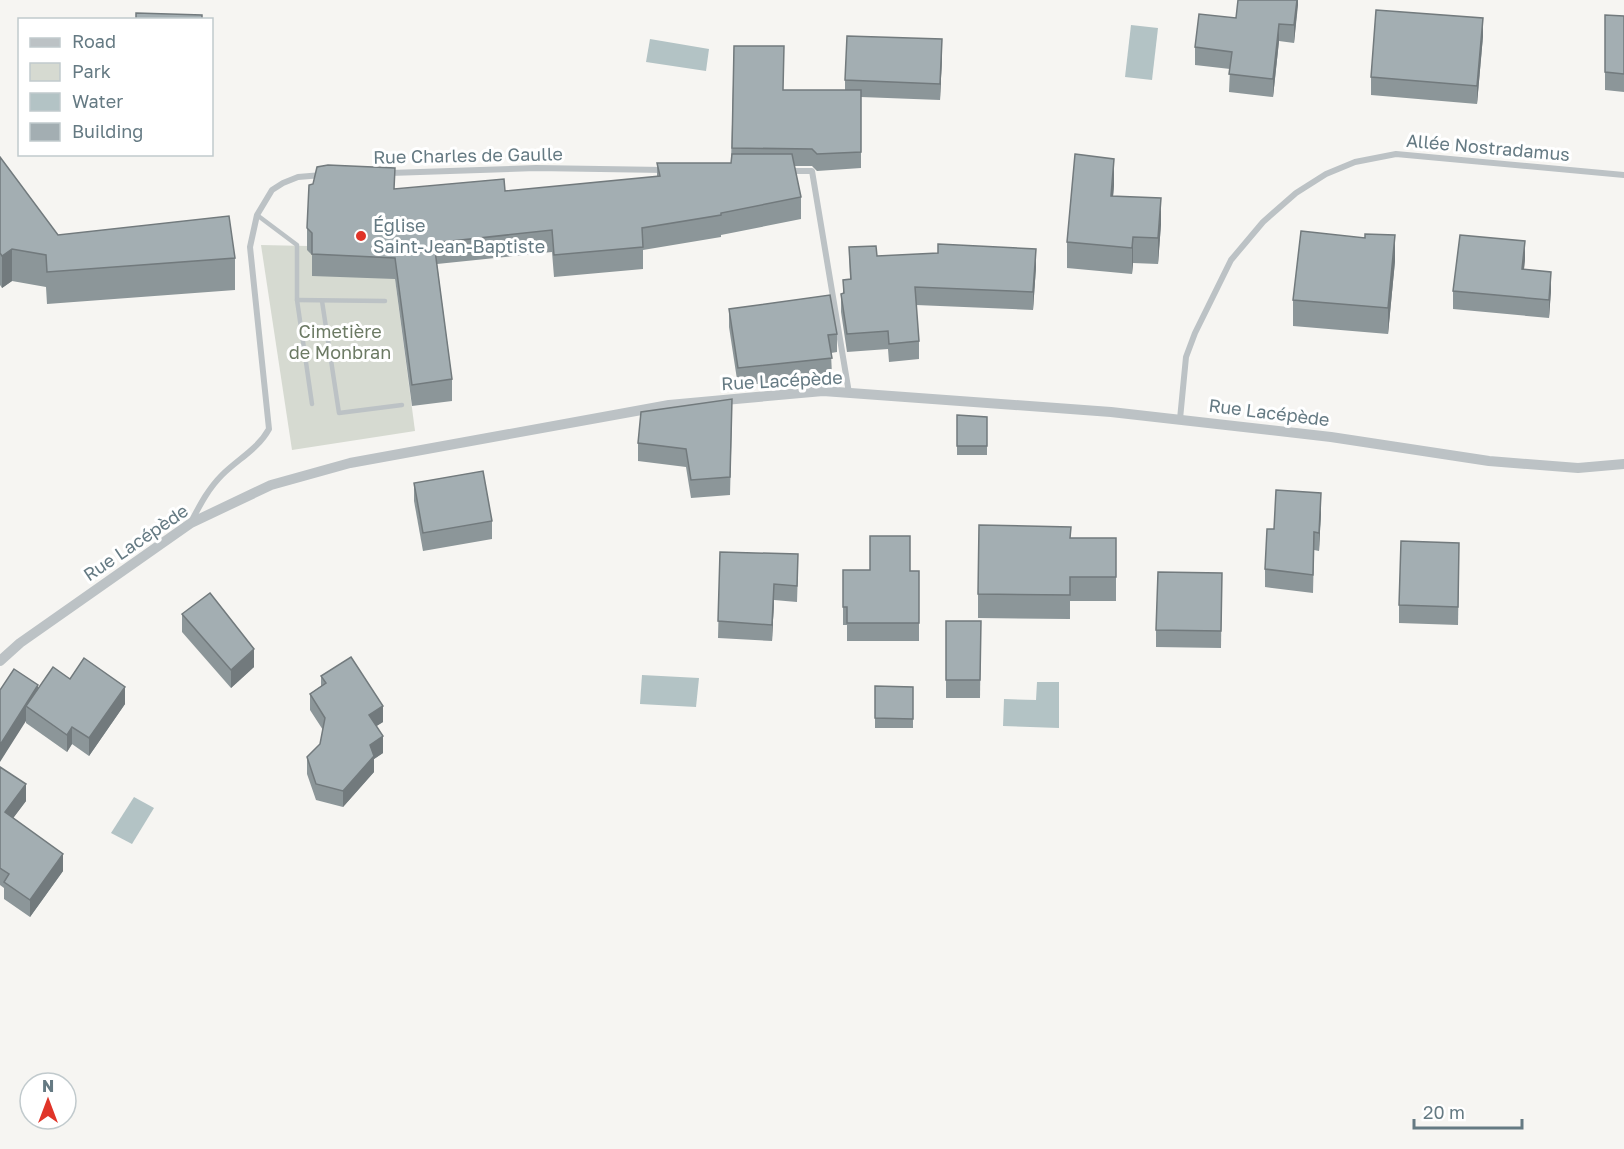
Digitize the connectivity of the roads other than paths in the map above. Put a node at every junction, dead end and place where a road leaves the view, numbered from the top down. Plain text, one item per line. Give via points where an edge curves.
1 (674, 170) edge
2 (778, 171) edge
3 (384, 173) edge
4 (326, 175) edge
5 (1624, 175) edge
6 (257, 215) junction
7 (297, 300) junction
8 (322, 301) junction
9 (385, 301) dead end
10 (849, 393) junction
11 (312, 404) dead end
12 (402, 405) dead end
13 (1180, 419) junction
14 (1624, 464) edge
15 (191, 523) junction
16 (0, 661) edge

1 - 3 street, Rue Charles de Gaulle via 536,168
2 - 10 street via 812,171
4 - 6 street via 298,177 283,183 272,190
5 - 13 street, Allée Nostradamus via 1396,154 1355,162 1326,174 1296,193 1263,222 1231,260 1186,357
6 - 7 lane via 297,245
6 - 15 street via 250,247 269,429 263,440 204,497
7 - 8 lane
7 - 11 lane
8 - 9 lane
8 - 12 lane via 339,413
10 - 13 street, Rue Lacépède
10 - 15 street, Rue Lacépède via 823,391 669,405 350,463 271,485
13 - 14 street, Rue Lacépède via 1489,460 1578,468
15 - 16 street, Rue Lacépède

